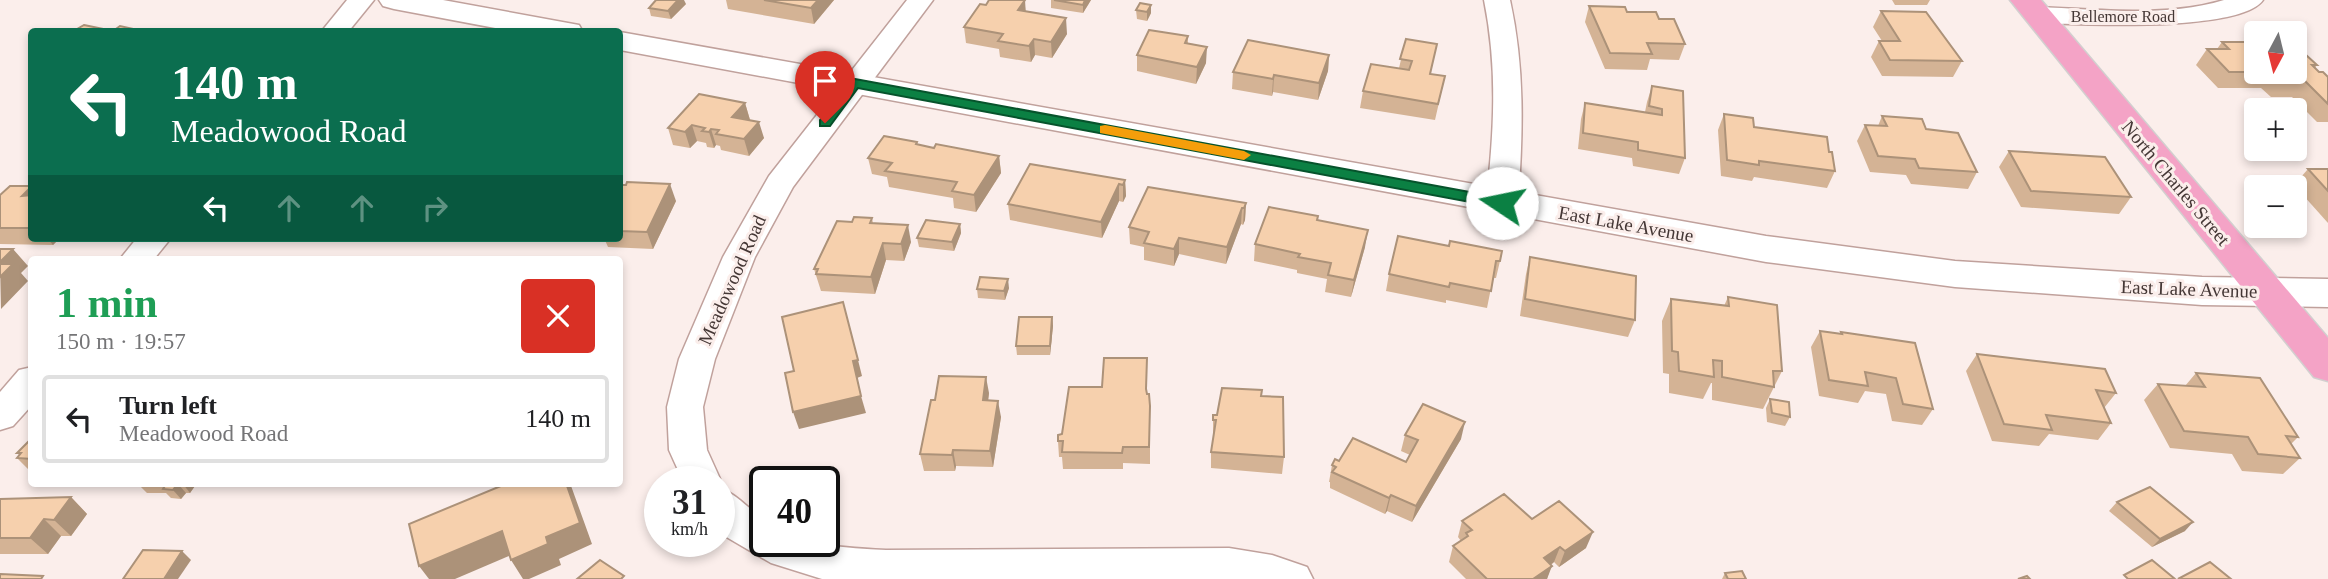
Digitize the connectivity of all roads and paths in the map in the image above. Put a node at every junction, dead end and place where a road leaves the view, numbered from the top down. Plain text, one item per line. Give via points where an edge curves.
1 (361, 0) edge
2 (394, 0) edge
3 (920, 0) edge
4 (1497, 0) edge
5 (2250, 0) edge
6 (2031, 7) edge
7 (337, 28) edge
8 (546, 28) edge
9 (623, 42) edge
10 (855, 83) junction
11 (1502, 203) junction
12 (151, 242) edge
13 (139, 256) edge
14 (2268, 292) junction
15 (2328, 293) edge
16 (2328, 366) edge
17 (28, 384) edge
18 (0, 416) edge
19 (695, 466) edge
20 (806, 557) edge
21 (1293, 579) edge

1 - 7 street
2 - 8 street
3 - 10 street, Meadowood Road
4 - 11 street via 1511,90
5 - 6 street, Bellemore Road via 2183,16
6 - 14 main road, North Charles Street
9 - 10 street, East Lake Avenue
10 - 11 street, East Lake Avenue
10 - 19 street, Meadowood Road via 780,183 738,257 697,359 685,407 688,450
11 - 14 street, East Lake Avenue via 1766,249 1955,274
12 - 13 street
14 - 15 street, East Lake Avenue
14 - 16 main road, North Charles Street
17 - 18 street
20 - 21 street via 881,568 1202,564 1274,572

